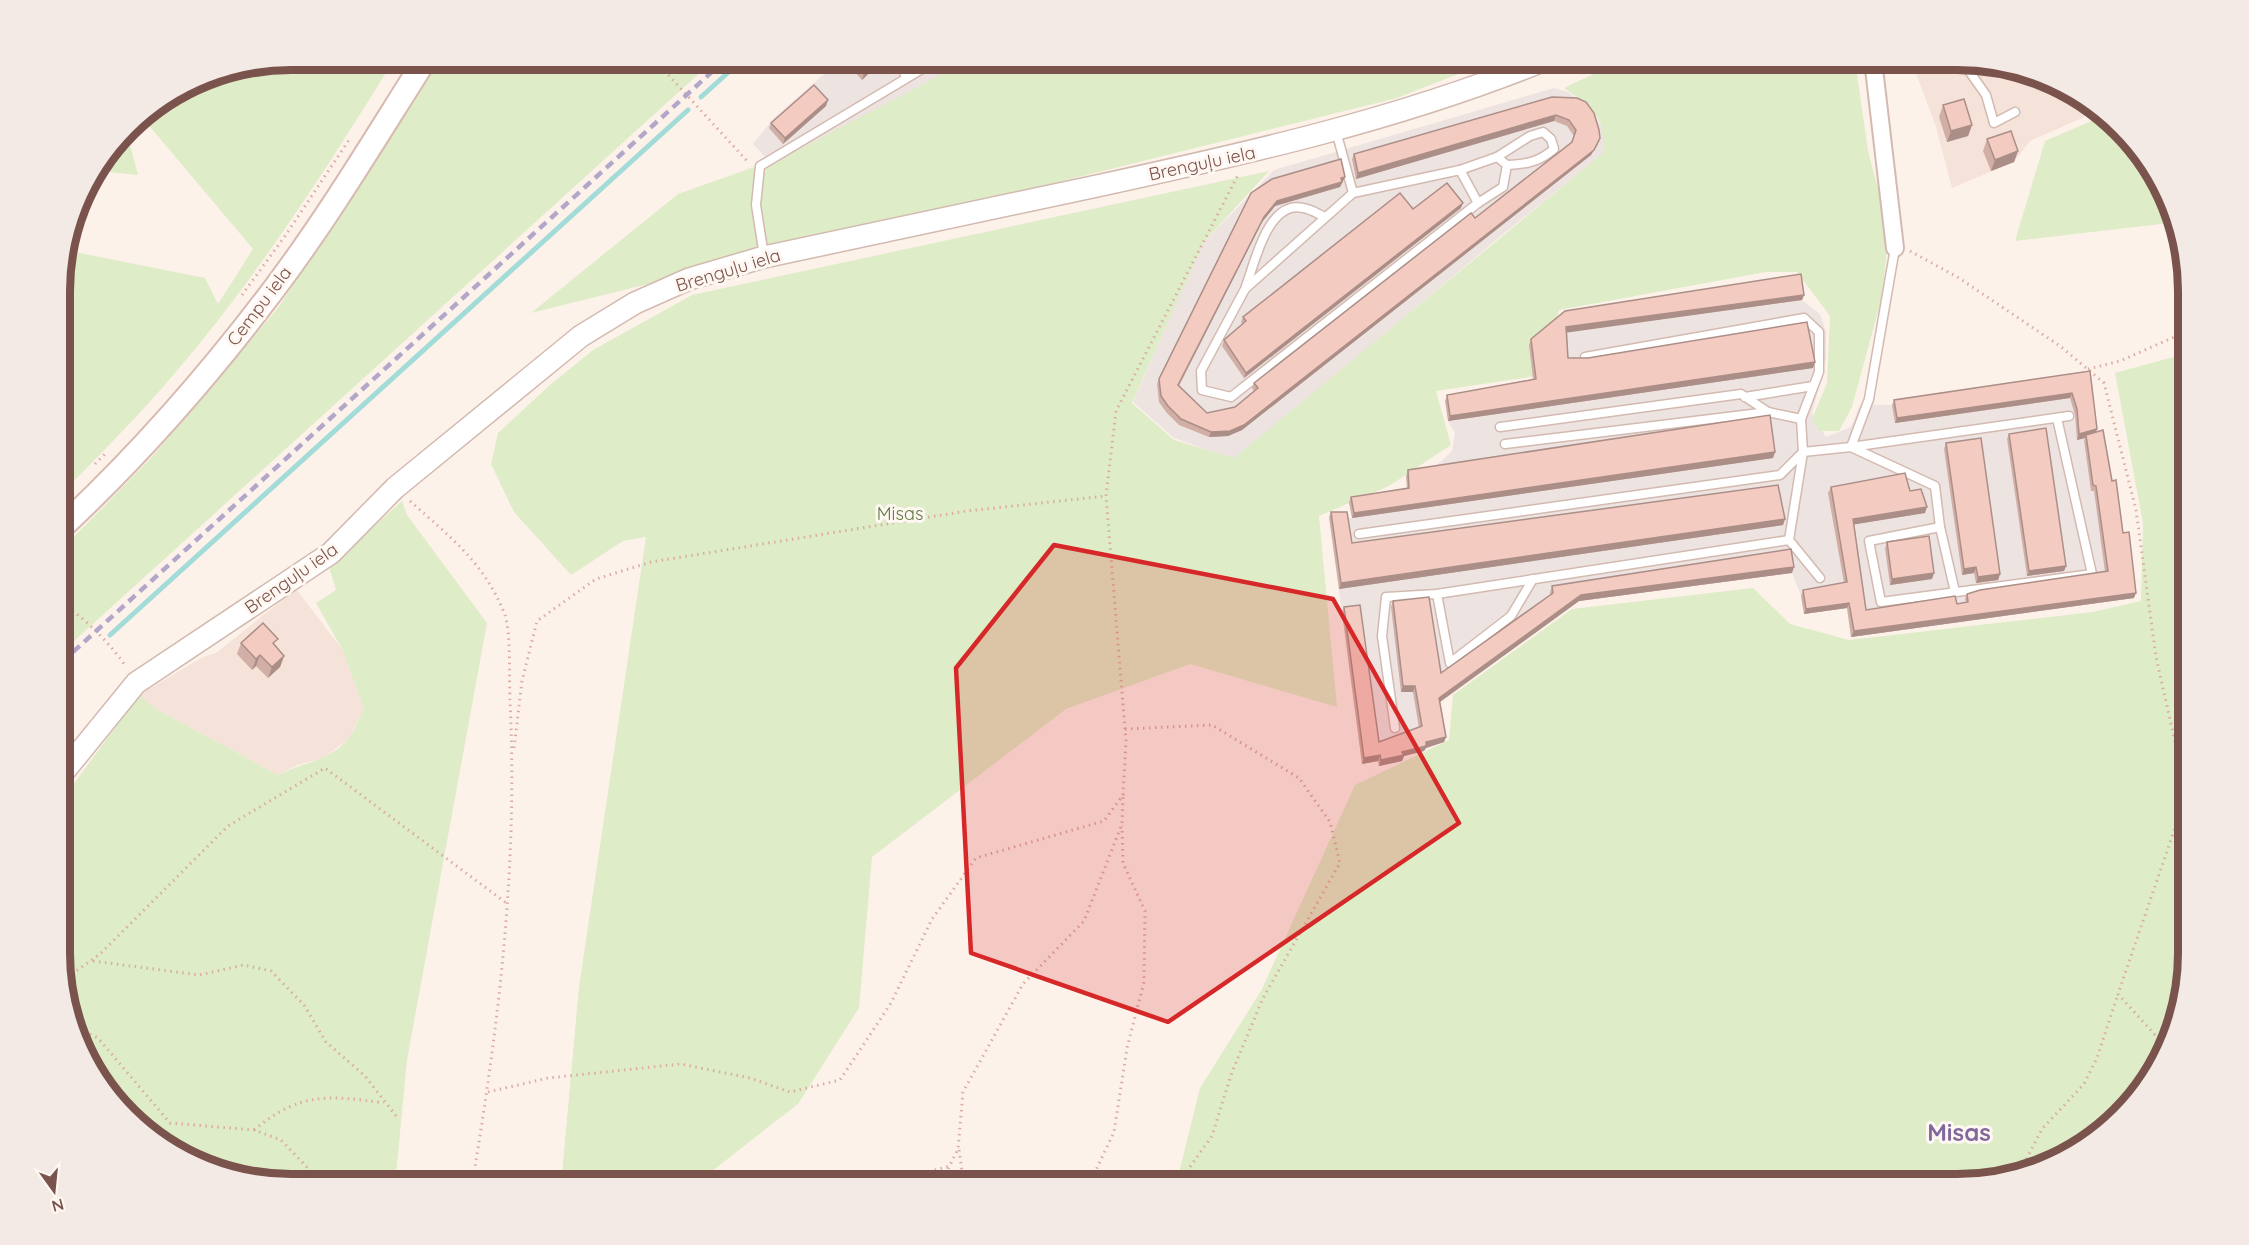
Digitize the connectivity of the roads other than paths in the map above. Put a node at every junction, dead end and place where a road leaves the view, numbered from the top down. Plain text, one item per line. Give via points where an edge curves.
1 (419, 70) edge
2 (909, 70) edge
3 (920, 70) edge
4 (1521, 70) edge
5 (1874, 70) edge
6 (1967, 71) edge
7 (899, 82) junction
8 (2015, 112) dead end
9 (1336, 131) junction
10 (1497, 157) junction
11 (1507, 165) junction
12 (1460, 170) junction
13 (1353, 193) junction
14 (1478, 203) junction
15 (1325, 217) junction
16 (1895, 248) joint
17 (765, 257) junction
18 (1245, 289) junction
19 (1585, 357) edge
20 (1813, 386) junction
21 (1745, 397) junction
22 (1768, 412) junction
23 (2069, 416) dead end
24 (2057, 418) junction
25 (1801, 419) junction
26 (1500, 427) dead end
27 (1505, 444) dead end
28 (1851, 447) junction
29 (1803, 452) junction
30 (70, 515) edge
31 (1940, 527) junction
32 (1359, 534) dead end
33 (1789, 540) junction
34 (1820, 578) dead end
35 (1533, 579) junction
36 (1955, 592) junction
37 (1437, 594) junction
38 (1395, 728) dead end
39 (70, 764) edge

1 - 30 main road, Cempu iela via 328,212 229,347 120,472
2 - 7 lane
3 - 7 lane
4 - 9 street, Brenguļu iela
5 - 16 street
6 - 8 lane via 1986,95 1994,123
7 - 17 lane via 760,166 756,205
9 - 13 lane
9 - 17 street, Brenguļu iela
10 - 11 lane
10 - 11 lane via 1530,136 1543,132 1551,139 1554,148 1542,159
10 - 12 lane
11 - 14 lane via 1503,187
12 - 13 lane
12 - 14 lane
13 - 15 lane
14 - 18 lane via 1231,397 1202,390 1201,371
15 - 18 lane
15 - 18 lane via 1302,207 1286,208 1269,224
16 - 28 lane via 1869,399
17 - 39 street, Brenguļu iela via 689,279 635,303 581,336 395,488 331,553 136,683
19 - 20 lane via 1804,318 1820,332 1819,372
20 - 21 lane
20 - 25 lane
21 - 22 lane
21 - 26 lane via 1741,394
22 - 25 lane
22 - 27 lane
23 - 24 lane
24 - 28 lane
24 - 36 lane via 2092,574
25 - 29 lane
28 - 29 lane
28 - 31 lane via 1935,486
29 - 32 lane via 1780,475
29 - 33 lane
31 - 36 lane
31 - 36 lane via 1869,541 1881,602
33 - 34 lane
33 - 35 lane
35 - 37 lane
35 - 37 lane via 1511,616 1450,663
37 - 38 lane via 1386,597 1382,636

